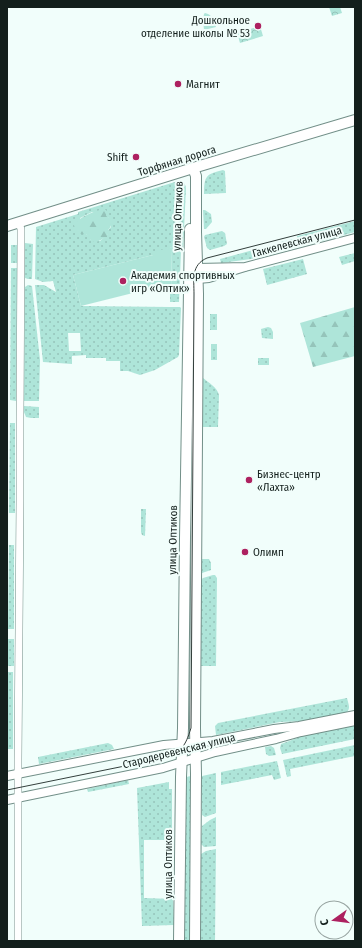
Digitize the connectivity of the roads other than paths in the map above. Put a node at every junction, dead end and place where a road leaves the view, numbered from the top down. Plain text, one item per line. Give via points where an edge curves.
1 (355, 120) edge
2 (193, 168) junction
3 (19, 223) junction
4 (7, 226) edge
5 (355, 238) edge
6 (246, 267) junction
7 (197, 268) junction
8 (193, 276) junction
9 (355, 715) edge
10 (355, 721) edge
11 (195, 742) junction
12 (182, 743) junction
13 (196, 758) junction
14 (181, 762) junction
15 (18, 774) junction
16 (7, 776) edge
17 (18, 797) junction
18 (7, 800) edge
19 (18, 941) edge
20 (179, 941) edge
21 (195, 941) edge

1 - 2 main road, Торфяная дорога
2 - 3 main road, Торфяная дорога
2 - 7 main road, улица Оптиков via 196,176
2 - 8 main road, улица Оптиков
3 - 4 main road, Торфяная дорога
3 - 15 street via 21,241
5 - 6 street, Гаккелевская улица
6 - 7 street, Гаккелевская улица
6 - 8 street, Гаккелевская улица via 209,278
7 - 8 main road, улица Оптиков
8 - 11 main road, улица Оптиков via 198,294
8 - 12 main road, улица Оптиков
9 - 11 street, Стародеревенская улица via 213,741
10 - 13 street, Стародеревенская улица
11 - 12 street, Стародеревенская улица
11 - 13 main road, улица Оптиков
12 - 14 main road, улица Оптиков
12 - 15 street, Стародеревенская улица
13 - 14 street, Стародеревенская улица
13 - 21 main road, улица Оптиков
14 - 17 street, Стародеревенская улица via 164,768
14 - 20 main road, улица Оптиков
15 - 16 street, Стародеревенская улица
15 - 17 street
17 - 18 street, Стародеревенская улица
17 - 19 street

